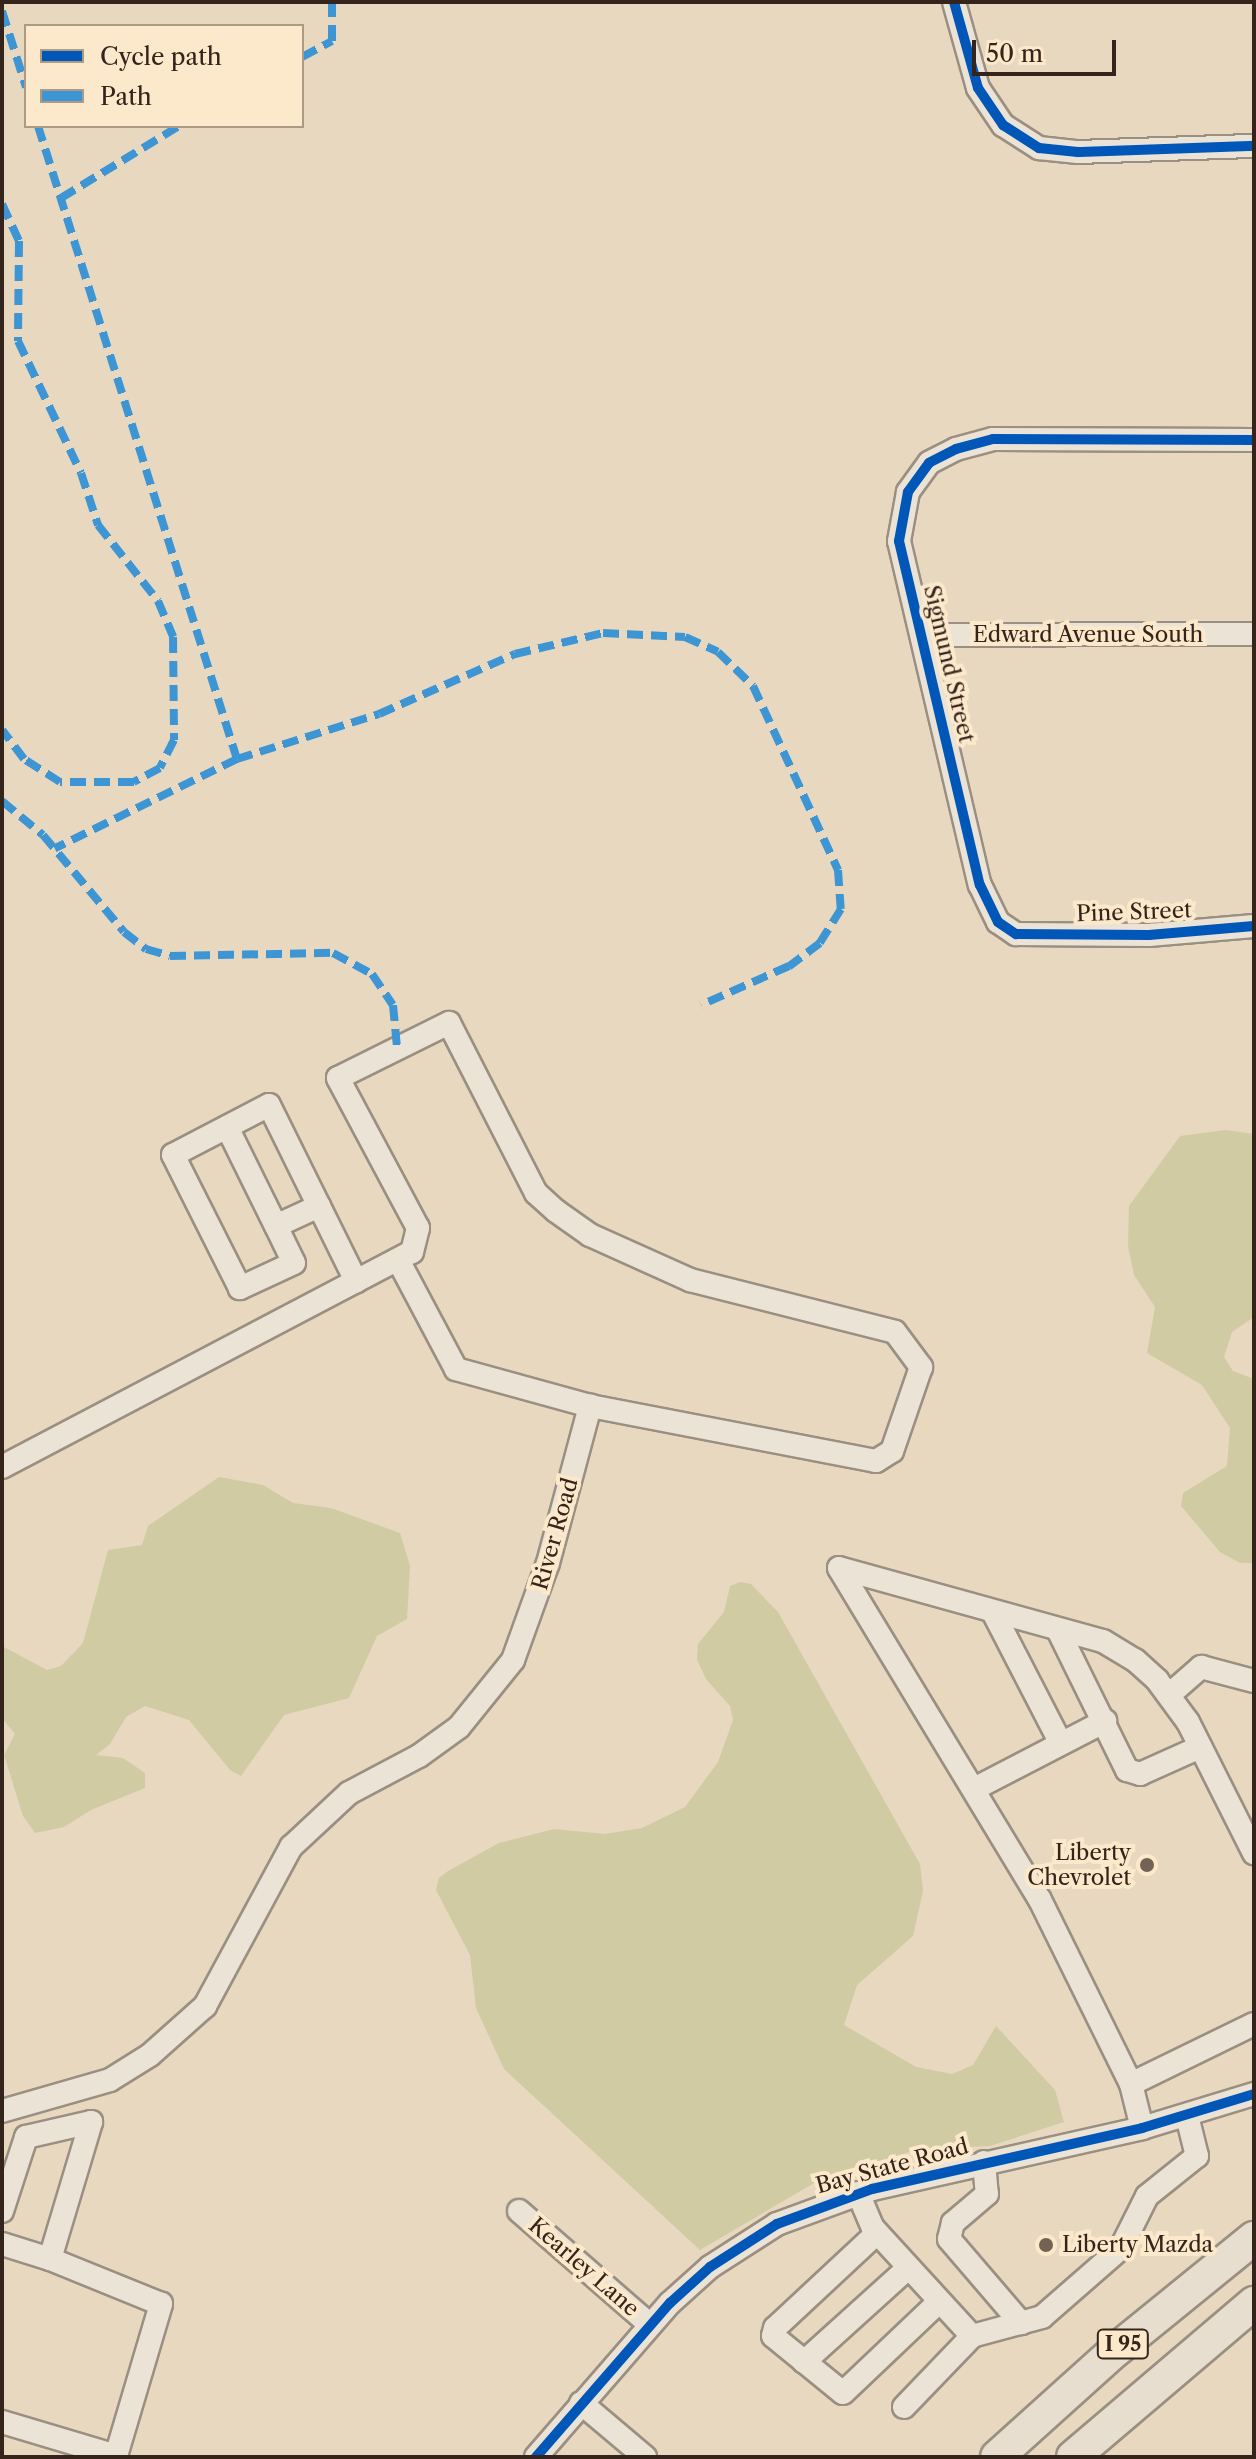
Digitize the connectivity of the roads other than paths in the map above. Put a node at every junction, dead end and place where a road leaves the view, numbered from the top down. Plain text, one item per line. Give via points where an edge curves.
1 (954, 2) edge
2 (1254, 146) edge
3 (1254, 440) edge
4 (1254, 634) edge
5 (923, 635) junction
6 (1254, 926) edge
7 (1016, 934) joint
8 (227, 1127) junction
9 (319, 1206) junction
10 (276, 1226) junction
11 (398, 1260) junction
12 (356, 1281) junction
13 (590, 1406) junction
14 (2, 1467) edge
15 (993, 1612) junction
16 (1058, 1630) junction
17 (1254, 1681) edge
18 (1169, 1695) junction
19 (1105, 1721) junction
20 (1061, 1744) junction
21 (1200, 1747) junction
22 (974, 1789) junction
23 (1254, 1853) edge
24 (1254, 2024) edge
25 (1131, 2084) junction
26 (1254, 2094) edge
27 (2, 2111) edge
28 (1187, 2116) junction
29 (1142, 2128) junction
30 (984, 2162) junction
31 (858, 2193) junction
32 (2, 2211) edge
33 (519, 2211) dead end
34 (877, 2233) junction
35 (1254, 2238) edge
36 (2, 2244) edge
37 (50, 2259) junction
38 (908, 2268) junction
39 (938, 2303) junction
40 (1254, 2303) edge
41 (1021, 2323) junction
42 (649, 2324) junction
43 (972, 2336) junction
44 (804, 2362) junction
45 (581, 2403) junction
46 (904, 2407) dead end
47 (2, 2422) edge
48 (116, 2456) edge
49 (536, 2457) edge
50 (645, 2457) edge
51 (997, 2457) edge
52 (1073, 2457) edge

1 - 2 street via 978,88 1003,125 1039,148 1078,152
3 - 5 street, Sigmund Street via 993,439 929,463 908,492 899,541
4 - 5 street, Edward Avenue South
5 - 7 street, Sigmund Street via 980,885 998,922
6 - 7 street, Pine Street via 1149,935
8 - 9 street via 269,1105
8 - 10 street
8 - 10 street via 173,1155 240,1288 294,1263
9 - 10 street
9 - 12 street
11 - 12 street
11 - 13 street via 456,1369
11 - 13 street via 412,1252 418,1228 338,1078 449,1023 536,1193 556,1211 590,1235 690,1280 895,1332 921,1367 892,1451 876,1461
12 - 14 street
13 - 27 street, River Road via 531,1618 513,1660 489,1694 459,1727 419,1756 349,1793 291,1847 205,2006 150,2055 110,2080
15 - 16 street
15 - 20 street
15 - 22 street via 839,1568
16 - 18 street via 1116,1648
16 - 19 street
17 - 18 street via 1197,1667
18 - 21 street
19 - 20 street
19 - 21 street via 1125,1768 1134,1774
20 - 22 street
21 - 23 street
22 - 25 street via 1040,1900
24 - 25 street
25 - 29 street
26 - 28 street, Bay State Road
28 - 29 street, Bay State Road
28 - 41 street via 1197,2156 1147,2196 1121,2248 1045,2316
29 - 30 street, Bay State Road
30 - 31 street, Bay State Road
30 - 41 street via 987,2194 953,2223 948,2236
31 - 34 street
31 - 42 street, Bay State Road via 748,2240
32 - 37 street via 26,2137 91,2122
33 - 42 street, Kearley Lane
34 - 38 street
34 - 44 street via 772,2332
35 - 51 highway, I 95 via 1116,2350
36 - 37 street
37 - 48 street via 161,2304
38 - 39 street
38 - 44 street
39 - 43 street
39 - 44 street via 848,2391 840,2391
40 - 52 highway, I 95
41 - 43 street
42 - 45 street, Bay State Road
43 - 46 street
45 - 49 street, Bay State Road
45 - 50 street
47 - 48 street

